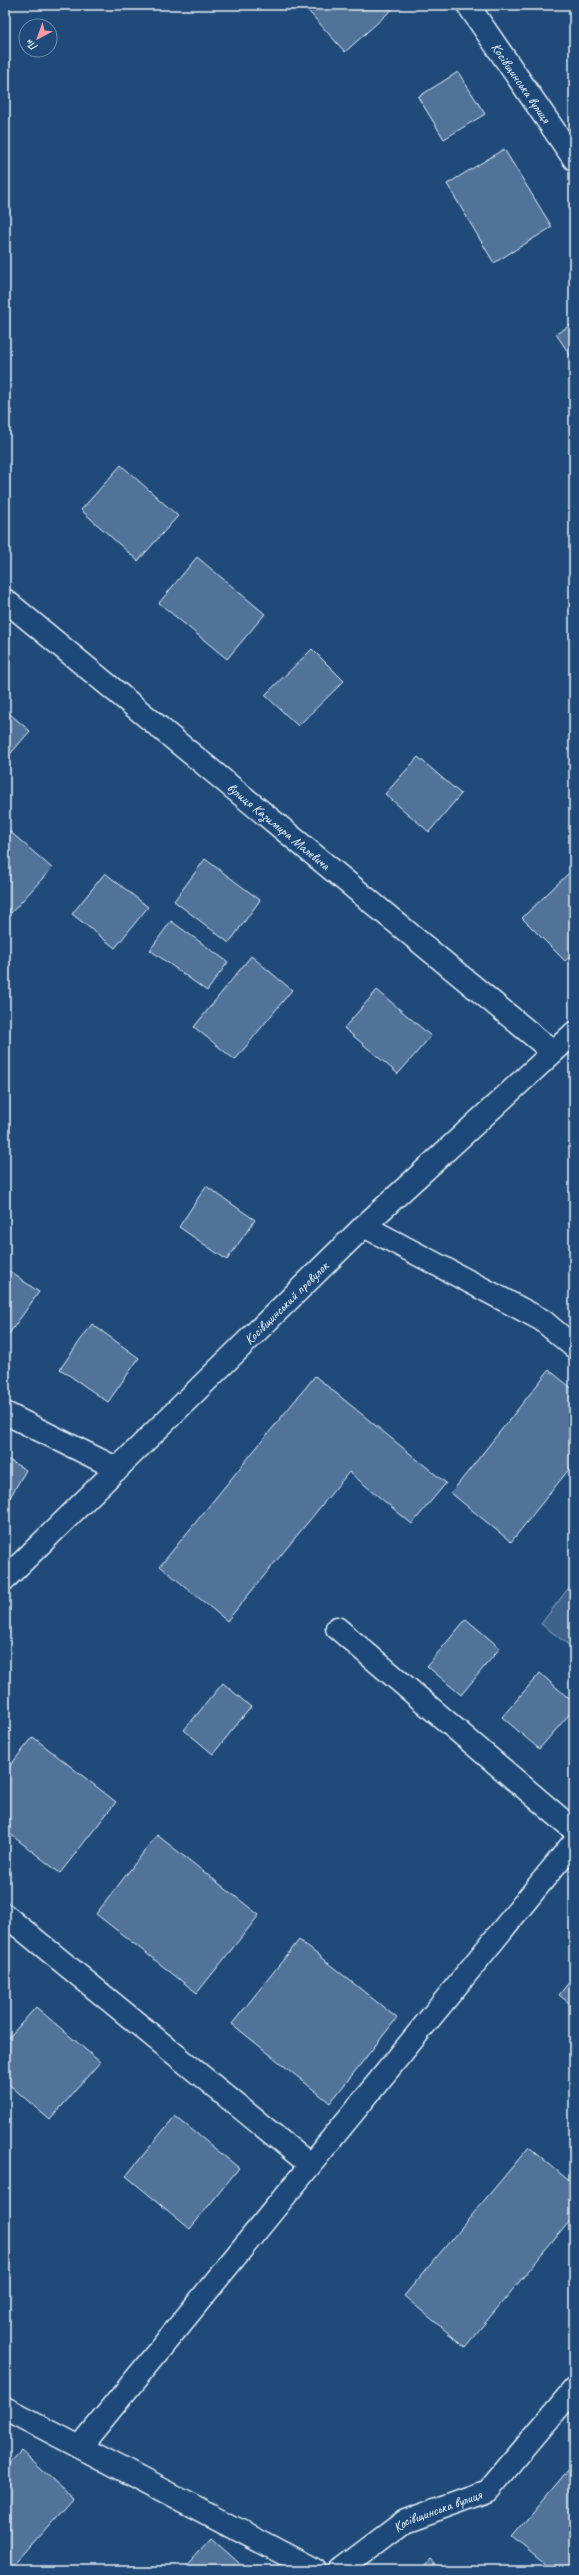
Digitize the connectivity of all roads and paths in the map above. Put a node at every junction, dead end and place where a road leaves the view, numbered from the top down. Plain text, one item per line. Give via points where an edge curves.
1 (468, 5) edge
2 (574, 159) edge
3 (5, 600) edge
4 (574, 1033) edge
5 (553, 1052) junction
6 (364, 1226) junction
7 (574, 1347) edge
8 (5, 1413) edge
9 (118, 1469) junction
10 (5, 1579) edge
11 (337, 1628) dead end
12 (574, 1830) edge
13 (574, 1842) edge
14 (5, 1915) edge
15 (309, 2164) junction
16 (574, 2389) edge
17 (5, 2408) edge
18 (80, 2447) junction
19 (315, 2570) edge
20 (340, 2570) edge

1 - 2 street, Косівщинська вулиця
3 - 5 street, вулиця Казимира Малевича
4 - 5 street, Косівщинський провулок
5 - 6 street, Косівщинський провулок
6 - 7 street via 542,1320
6 - 9 street, Косівщинський провулок
8 - 9 street
9 - 10 street, Косівщинський провулок
11 - 12 street
13 - 15 street
14 - 15 street
15 - 18 street
16 - 20 street, Косівщинська вулиця via 488,2491 405,2521
17 - 18 street
18 - 19 street

